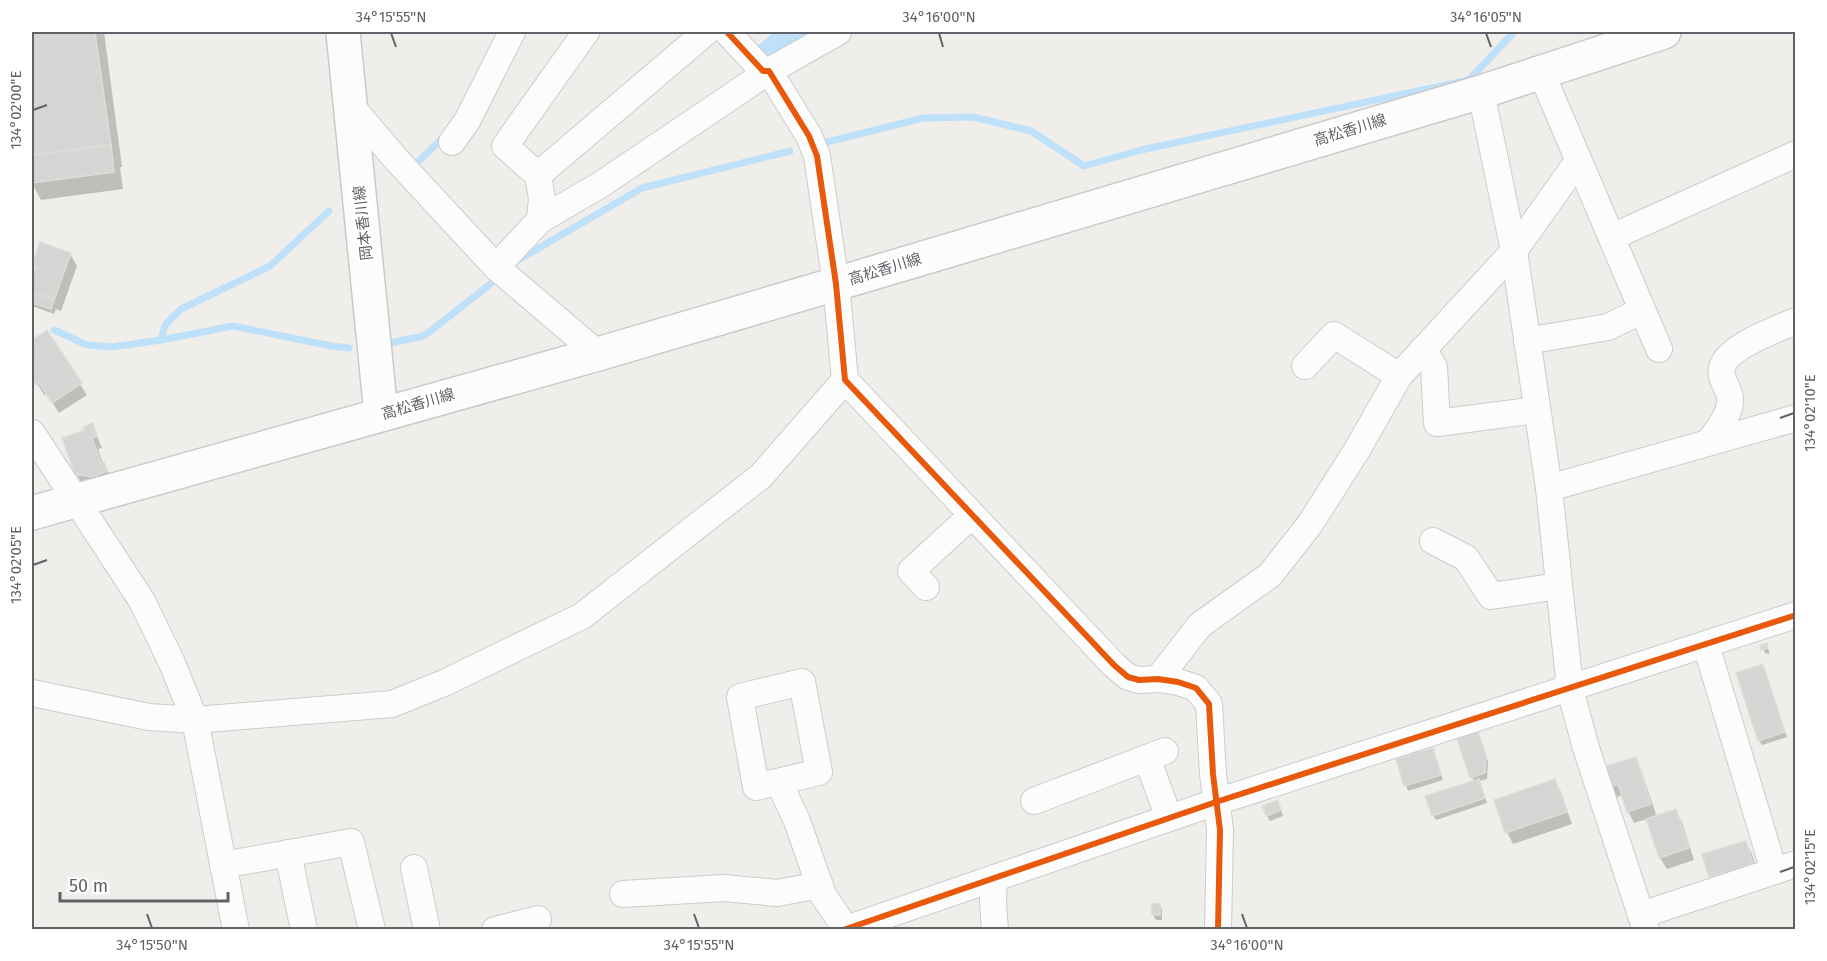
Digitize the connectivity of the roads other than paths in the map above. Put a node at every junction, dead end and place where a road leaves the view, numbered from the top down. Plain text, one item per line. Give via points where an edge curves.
1 (343, 32) edge
2 (512, 32) edge
3 (586, 32) edge
4 (706, 32) edge
5 (727, 32) edge
6 (838, 32) edge
7 (1664, 32) edge
8 (769, 70) junction
9 (1540, 72) junction
10 (1481, 92) junction
11 (351, 106) junction
12 (452, 142) dead end
13 (1796, 154) edge
14 (1578, 161) junction
15 (538, 176) junction
16 (540, 220) junction
17 (1612, 237) junction
18 (1514, 252) junction
19 (496, 267) junction
20 (836, 284) junction
21 (1641, 311) junction
22 (1796, 321) edge
23 (1527, 341) junction
24 (1423, 349) junction
25 (1659, 349) dead end
26 (598, 354) junction
27 (1305, 366) dead end
28 (1399, 376) junction
29 (845, 380) junction
30 (1537, 410) junction
31 (381, 414) junction
32 (1796, 418) edge
33 (32, 433) edge
34 (1710, 441) junction
35 (1549, 488) junction
36 (74, 501) junction
37 (32, 513) edge
38 (972, 515) junction
39 (1433, 541) dead end
40 (1559, 586) junction
41 (926, 587) dead end
42 (1796, 615) edge
43 (1706, 645) junction
44 (1158, 679) junction
45 (1570, 688) junction
46 (32, 693) edge
47 (195, 720) junction
48 (779, 782) dead end
49 (1034, 801) dead end
50 (1216, 802) junction
51 (1169, 818) junction
52 (288, 853) junction
53 (223, 866) junction
54 (414, 868) dead end
55 (1785, 868) edge
56 (994, 878) junction
57 (820, 885) junction
58 (623, 894) dead end
59 (538, 919) dead end
60 (1643, 922) edge
61 (878, 924) edge
62 (845, 929) edge
63 (236, 930) edge
64 (304, 930) edge
65 (372, 930) edge
66 (427, 930) edge
67 (495, 930) edge
68 (994, 930) edge
69 (1218, 930) edge

1 - 11 main road, 岡本香川線
2 - 12 street via 467,121
3 - 15 street via 505,146
4 - 15 street
5 - 8 street via 763,71
6 - 8 street
7 - 9 main road, 高松香川線
8 - 16 street via 600,185
8 - 20 street via 817,156
9 - 10 main road, 高松香川線
9 - 14 street
10 - 18 street
10 - 20 main road, 高松香川線
11 - 19 street
11 - 31 main road, 岡本香川線
13 - 17 street
14 - 17 street
14 - 18 street
15 - 16 street
16 - 19 street
17 - 21 street
18 - 23 street
18 - 24 street
19 - 26 street
20 - 26 main road, 高松香川線
20 - 29 street
21 - 23 street via 1608,327
21 - 25 street
22 - 34 street via 1730,353 1722,366 1722,378 1731,398 1728,412
23 - 30 street
24 - 28 street
24 - 30 street via 1434,367 1437,423
26 - 31 main road, 高松香川線
27 - 28 street via 1334,335
28 - 44 street via 1310,524 1270,575 1200,625
29 - 38 street
29 - 47 street via 761,476 582,616 392,704
30 - 35 street
31 - 36 main road, 高松香川線
32 - 34 street
33 - 36 street
34 - 35 street
35 - 40 street
36 - 37 main road, 高松香川線
36 - 47 street via 142,601
38 - 41 street via 911,571
38 - 44 street via 1114,665 1128,677
39 - 40 street via 1466,558 1491,596
40 - 45 street
42 - 43 street
43 - 45 street
43 - 55 street
44 - 50 street via 1196,688 1209,704
45 - 50 street
45 - 60 street
46 - 47 street via 149,717
47 - 53 street
48 - 57 street
49 - 51 street via 1156,754
50 - 51 street
50 - 69 street via 1220,830
51 - 56 street
52 - 53 street
52 - 64 street
52 - 65 street via 351,842
53 - 63 street
54 - 66 street
55 - 60 street
56 - 61 street
56 - 68 street
57 - 58 street via 777,893 724,888
57 - 62 street
59 - 67 street
61 - 62 street

